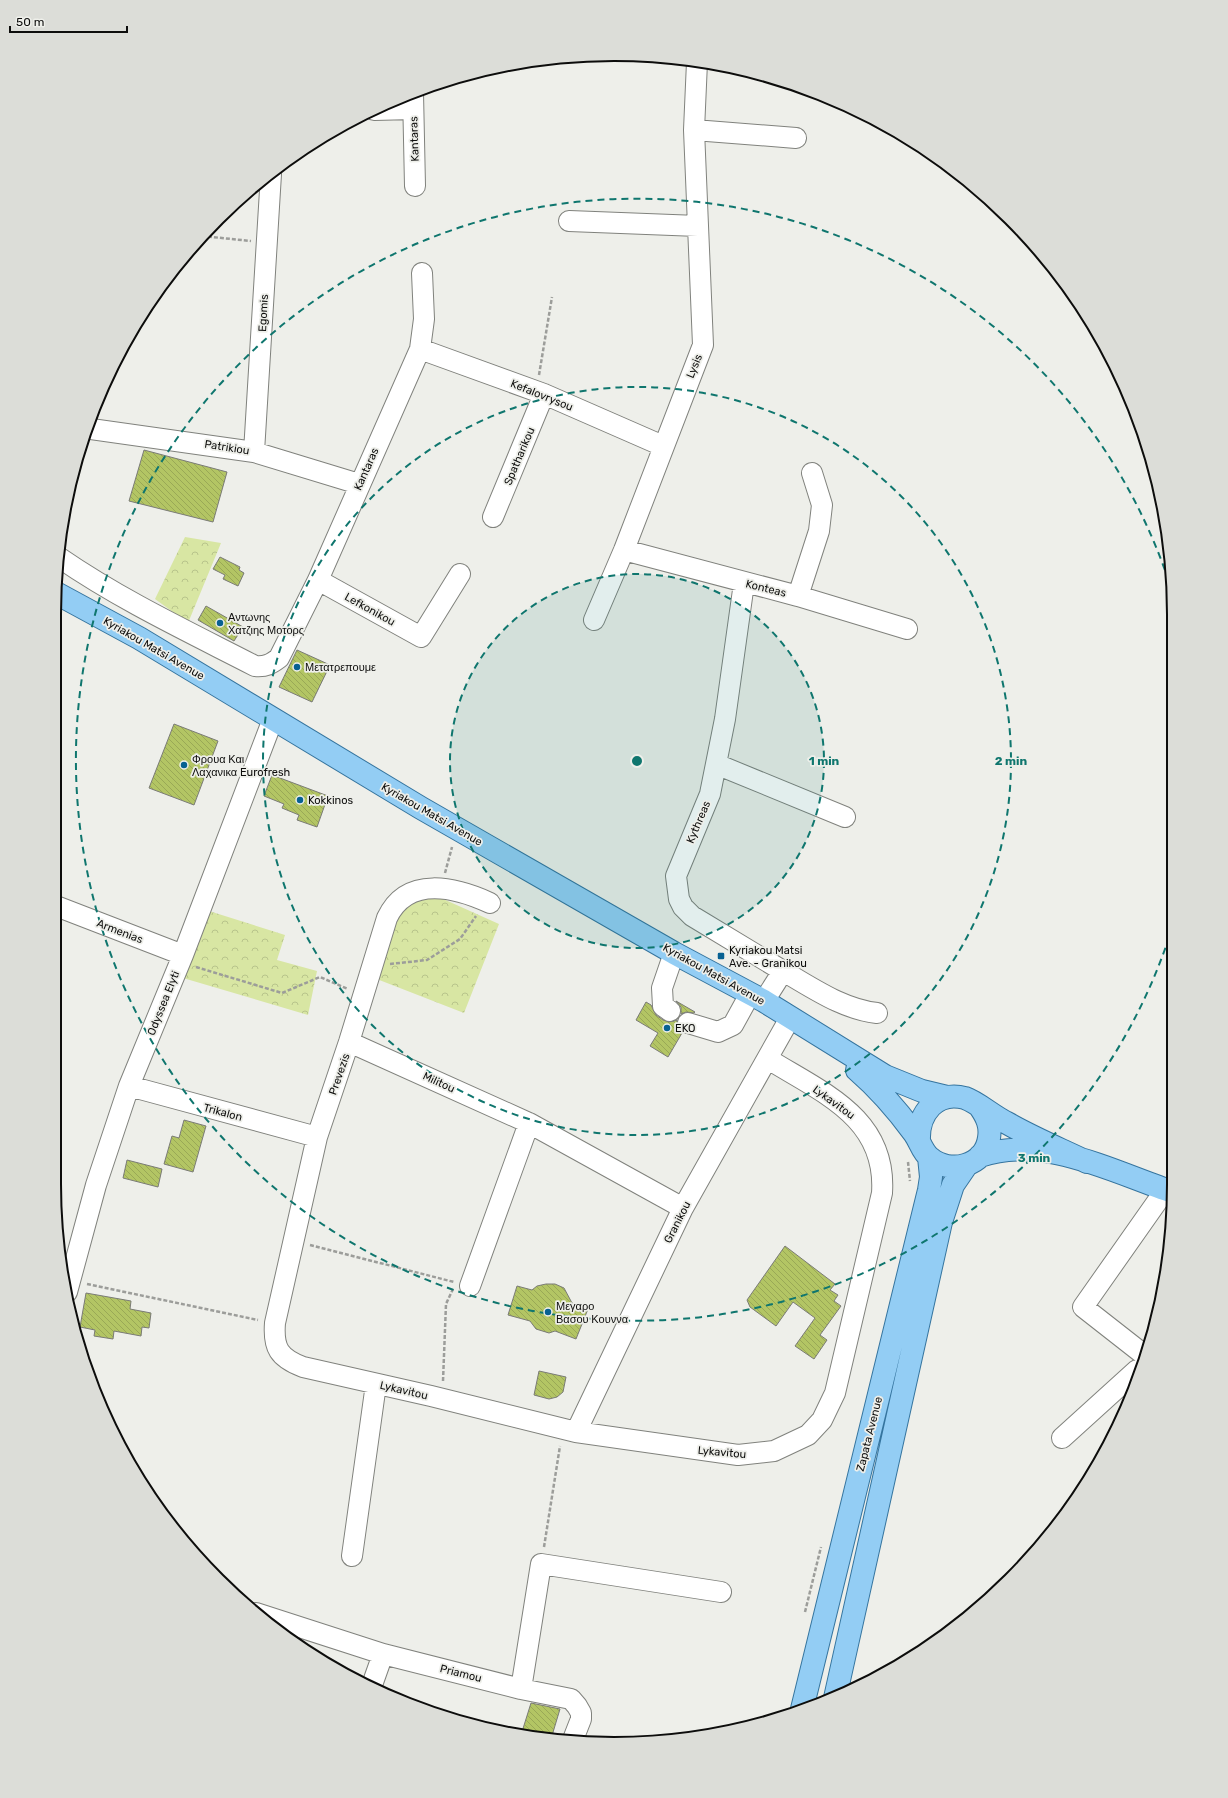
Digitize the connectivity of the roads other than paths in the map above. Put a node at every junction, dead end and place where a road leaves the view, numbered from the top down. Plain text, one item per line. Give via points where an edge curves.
1 (697, 68) edge
2 (413, 101) edge
3 (400, 104) edge
4 (694, 130) junction
5 (796, 138) dead end
6 (271, 180) edge
7 (415, 186) dead end
8 (569, 221) dead end
9 (698, 226) junction
10 (422, 273) dead end
11 (420, 349) junction
12 (540, 393) junction
13 (93, 429) edge
14 (663, 446) junction
15 (254, 452) junction
16 (812, 473) dead end
17 (359, 484) junction
18 (493, 517) dead end
19 (624, 550) junction
20 (64, 561) edge
21 (460, 574) dead end
22 (318, 580) junction
23 (744, 583) junction
24 (62, 596) edge
25 (798, 596) junction
26 (594, 620) dead end
27 (172, 624) junction
28 (907, 629) dead end
29 (157, 648) junction
30 (273, 719) junction
31 (716, 764) junction
32 (845, 817) dead end
33 (488, 903) road end
34 (61, 908) edge
35 (674, 953) junction
36 (182, 959) junction
37 (783, 971) junction
38 (757, 998) junction
39 (670, 1011) dead end
40 (877, 1013) dead end
41 (790, 1018) junction
42 (688, 1023) dead end
43 (810, 1031) junction
44 (349, 1042) junction
45 (768, 1059) junction
46 (129, 1086) junction
47 (947, 1097) junction
48 (980, 1107) junction
49 (529, 1123) junction
50 (317, 1137) junction
51 (924, 1148) junction
52 (973, 1161) junction
53 (1087, 1162) junction
54 (1167, 1190) edge
55 (1167, 1195) edge
56 (683, 1208) junction
57 (70, 1281) edge
58 (470, 1286) dead end
59 (276, 1347) joint
60 (1141, 1352) edge
61 (1134, 1373) edge
62 (376, 1384) junction
63 (570, 1431) junction
64 (1062, 1438) dead end
65 (352, 1556) dead end
66 (721, 1592) dead end
67 (271, 1618) edge
68 (383, 1654) junction
69 (373, 1682) edge
70 (521, 1689) junction
71 (837, 1690) edge
72 (803, 1704) edge
73 (574, 1736) edge

1 - 4 street, Lysis
2 - 3 street
2 - 7 street, Kantaras
4 - 5 street
4 - 9 street, Lysis
6 - 15 street, Egomis
8 - 9 street
9 - 14 street, Lysis via 702,345
10 - 11 street, Kantaras via 424,319
11 - 12 street, Kefalovrysou
11 - 17 street, Kantaras
12 - 14 street, Kefalovrysou
12 - 18 street, Spatharikou
13 - 15 street, Patrikiou
14 - 19 street, Lysis
15 - 17 street, Patrikiou
16 - 25 street via 822,505 819,531
17 - 22 street, Kantaras
19 - 23 street, Konteas
19 - 26 street, Lysis
20 - 27 street
21 - 22 street, Lefkonikou via 421,637
22 - 27 street, Kantaras via 279,658 271,665 255,666
23 - 25 street, Konteas
23 - 31 street, Kythreas via 725,719
24 - 29 main road, Kyriakou Matsi Avenue
25 - 28 street, Konteas
27 - 29 street
29 - 30 main road, Kyriakou Matsi Avenue
30 - 35 main road, Kyriakou Matsi Avenue
30 - 36 street, Odyssea Elyti
31 - 32 street
31 - 37 street, Kythreas via 710,794 679,866 676,887 679,899 683,907 702,923
33 - 44 street, Prevezis via 467,893 441,889 415,891 403,896 394,904 382,929
34 - 36 street, Armenias
35 - 38 main road, Kyriakou Matsi Avenue
35 - 39 street via 662,988 663,1006
36 - 46 street, Odyssea Elyti
37 - 38 street
37 - 40 street, Kythreas via 840,1004 863,1012
38 - 41 main road, Kyriakou Matsi Avenue
38 - 42 street via 733,1025 718,1032
41 - 43 main road, Kyriakou Matsi Avenue
41 - 45 street, Granikou
43 - 47 main road, Kyriakou Matsi Avenue via 885,1076
43 - 51 main road, Kyriakou Matsi Avenue via 860,1072 891,1102
44 - 49 street, Militou
44 - 50 street, Prevezis
45 - 56 street, Granikou
45 - 63 street, Lykavitou via 838,1103 857,1118 874,1142 882,1172 880,1201 835,1393 826,1414 818,1426 801,1439 782,1449 750,1454 723,1453
46 - 50 street, Trikalon
46 - 57 street, Odyssea Elyti via 96,1185
47 - 48 main road, Kyriakou Matsi Avenue via 965,1098
47 - 51 main road via 934,1103 920,1121
48 - 52 main road via 990,1131 989,1140
48 - 53 main road, Kyriakou Matsi Avenue via 1022,1132
49 - 56 street, Militou
49 - 58 street
50 - 59 street, Prevezis via 275,1323
51 - 52 main road, Kyriakou Matsi Avenue via 946,1167 956,1168
51 - 72 main road, Zapata Avenue via 931,1176 929,1190
52 - 53 main road, Kyriakou Matsi Avenue via 994,1152 1022,1149
52 - 71 main road, Zapata Avenue via 953,1185 941,1222
53 - 54 main road, Kyriakou Matsi Avenue
55 - 60 street via 1083,1307
56 - 63 street, Granikou
59 - 62 street, Lykavitou via 287,1360 303,1368
61 - 64 street
62 - 63 street, Lykavitou
62 - 65 street
66 - 70 street via 541,1564
67 - 68 street, Priamou
68 - 69 street
68 - 70 street, Priamou
70 - 73 street, Priamou via 570,1699 581,1713

